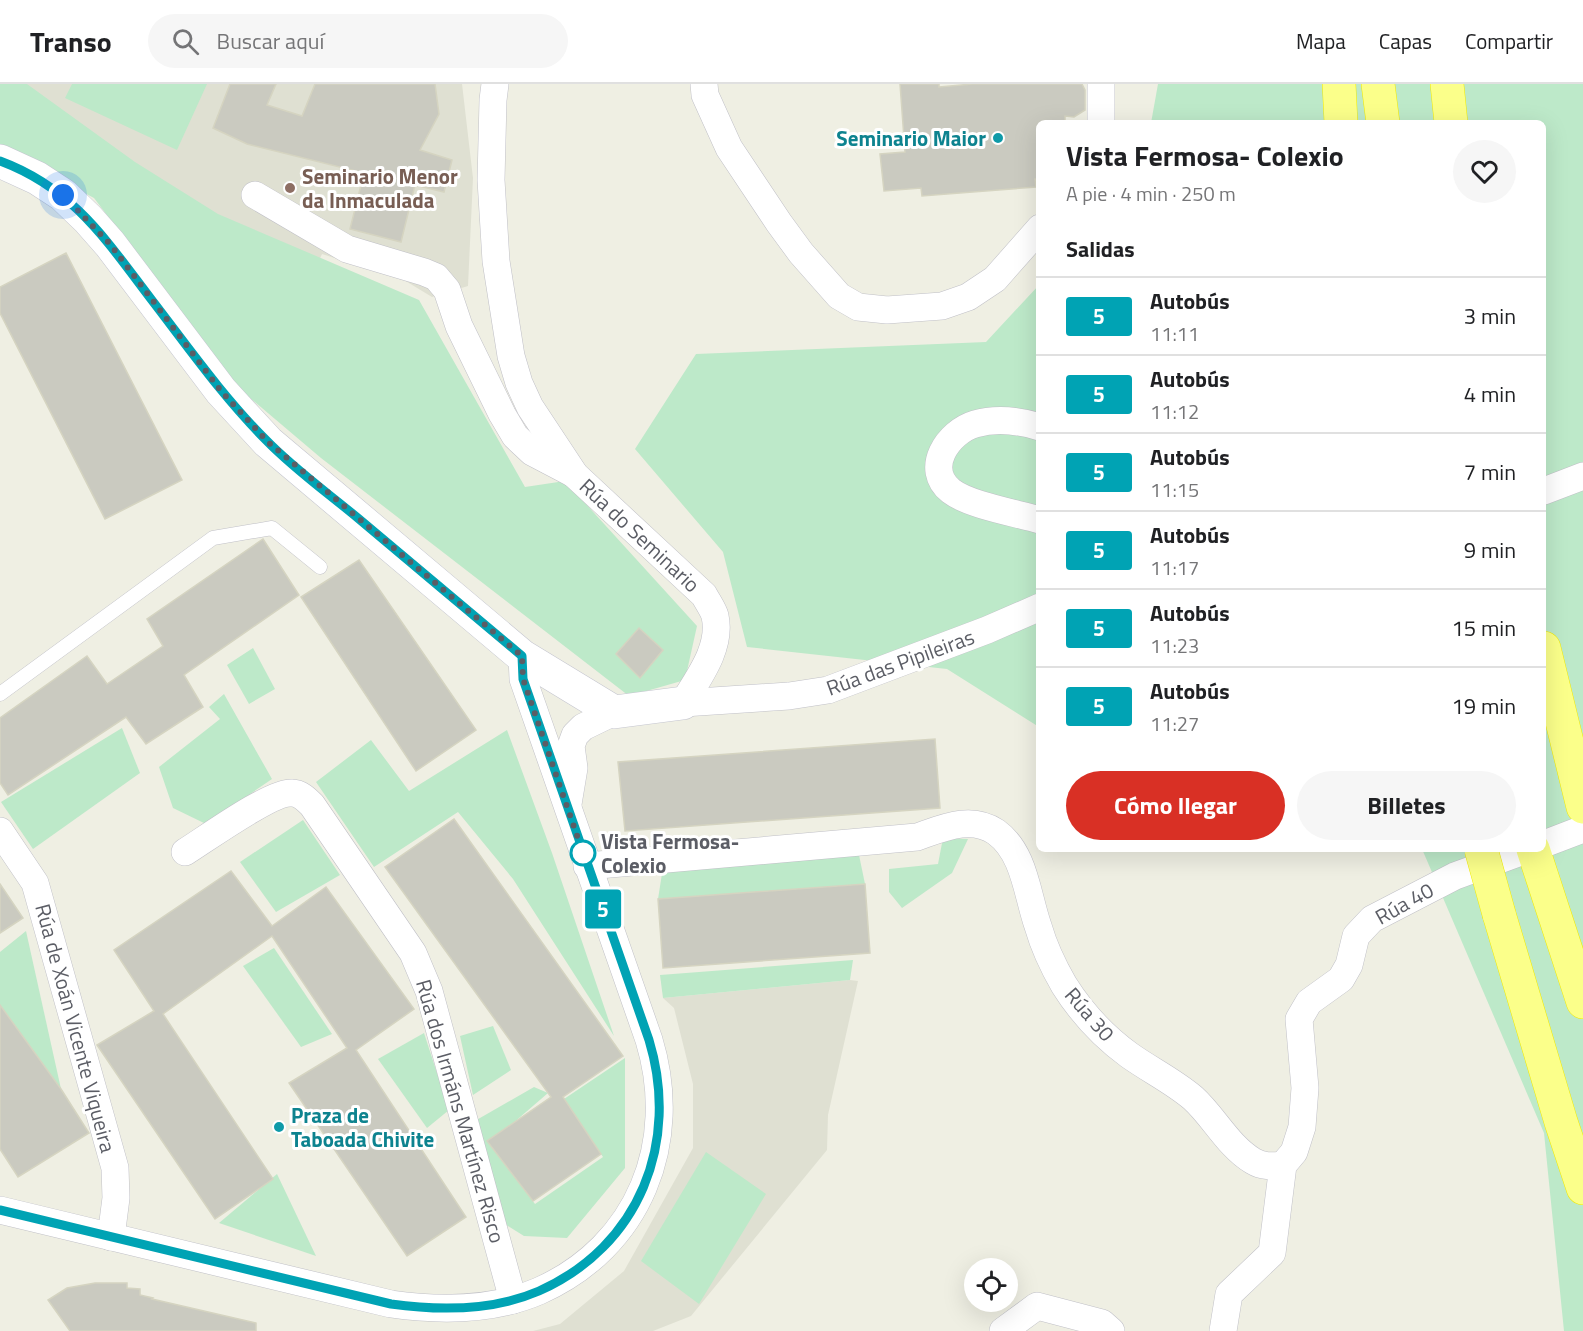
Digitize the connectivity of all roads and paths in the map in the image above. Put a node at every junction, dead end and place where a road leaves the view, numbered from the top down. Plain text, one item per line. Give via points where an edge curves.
1 (495, 84) edge
2 (704, 84) edge
3 (1101, 84) edge
4 (1339, 84) edge
5 (1378, 84) edge
6 (1447, 84) edge
7 (1101, 120) edge
8 (1341, 120) edge
9 (1383, 120) edge
10 (1451, 120) edge
11 (0, 161) edge
12 (255, 195) dead end
13 (1036, 233) edge
14 (1036, 426) edge
15 (575, 475) junction
16 (1583, 476) edge
17 (1546, 490) edge
18 (1036, 519) edge
19 (320, 567) dead end
20 (1036, 609) edge
21 (522, 656) junction
22 (1546, 656) edge
23 (0, 694) edge
24 (683, 703) junction
25 (614, 712) junction
26 (1583, 807) edge
27 (568, 808) junction
28 (1583, 829) edge
29 (0, 831) edge
30 (1546, 843) edge
31 (186, 852) dead end
32 (1481, 852) edge
33 (1523, 852) edge
34 (1532, 852) edge
35 (587, 866) junction
36 (1583, 1002) edge
37 (1283, 1166) junction
38 (1583, 1188) edge
39 (0, 1210) edge
40 (111, 1237) junction
41 (513, 1300) junction
42 (1003, 1331) edge
43 (1112, 1331) edge
44 (1223, 1331) edge

1 - 15 street, Rúa do Seminario via 493,224 511,356 530,407
2 - 13 street via 705,95 729,148 778,223 839,296 858,307 887,310 942,306 968,297 995,279
3 - 7 street
4 - 8 highway
5 - 9 highway
6 - 10 highway
11 - 21 street via 63,195 88,219 221,391 268,442
12 - 15 street via 347,249 436,278 447,290 459,326 515,436 532,452
14 - 18 street via 1005,421 977,423 949,441 939,464 944,484 964,499
15 - 24 street, Rúa do Seminario via 704,595 715,614 713,650
16 - 17 street
19 - 23 lane via 272,528 213,538
20 - 24 street, Rúa das Pipileiras via 828,690
21 - 25 street
21 - 27 street via 523,679
22 - 26 highway
24 - 25 street
25 - 27 street via 583,726 575,735
27 - 35 street
28 - 30 street
29 - 40 street, Rúa de Xoán Vicente Viqueira via 35,883 112,1157 117,1184
31 - 41 street, Rúa dos Irmáns Martínez Risco via 265,801 286,793 304,797 312,805 422,971
32 - 38 highway, bridge
33 - 37 street, Rúa 40 via 1455,876 1372,919 1356,936 1341,979 1309,1002 1299,1019 1305,1088 1302,1127 1294,1152
34 - 36 highway
35 - 37 street, Rúa 30 via 917,837 953,825 982,825 1009,844 1018,859 1049,956 1086,1015 1104,1035 1193,1099 1253,1161 1266,1167
35 - 41 street via 654,1058 659,1086 658,1136 636,1200 604,1246 566,1276
37 - 44 street via 1272,1253 1229,1293
39 - 40 street
40 - 41 street via 425,1309 456,1309
42 - 43 street via 1037,1306 1102,1323

